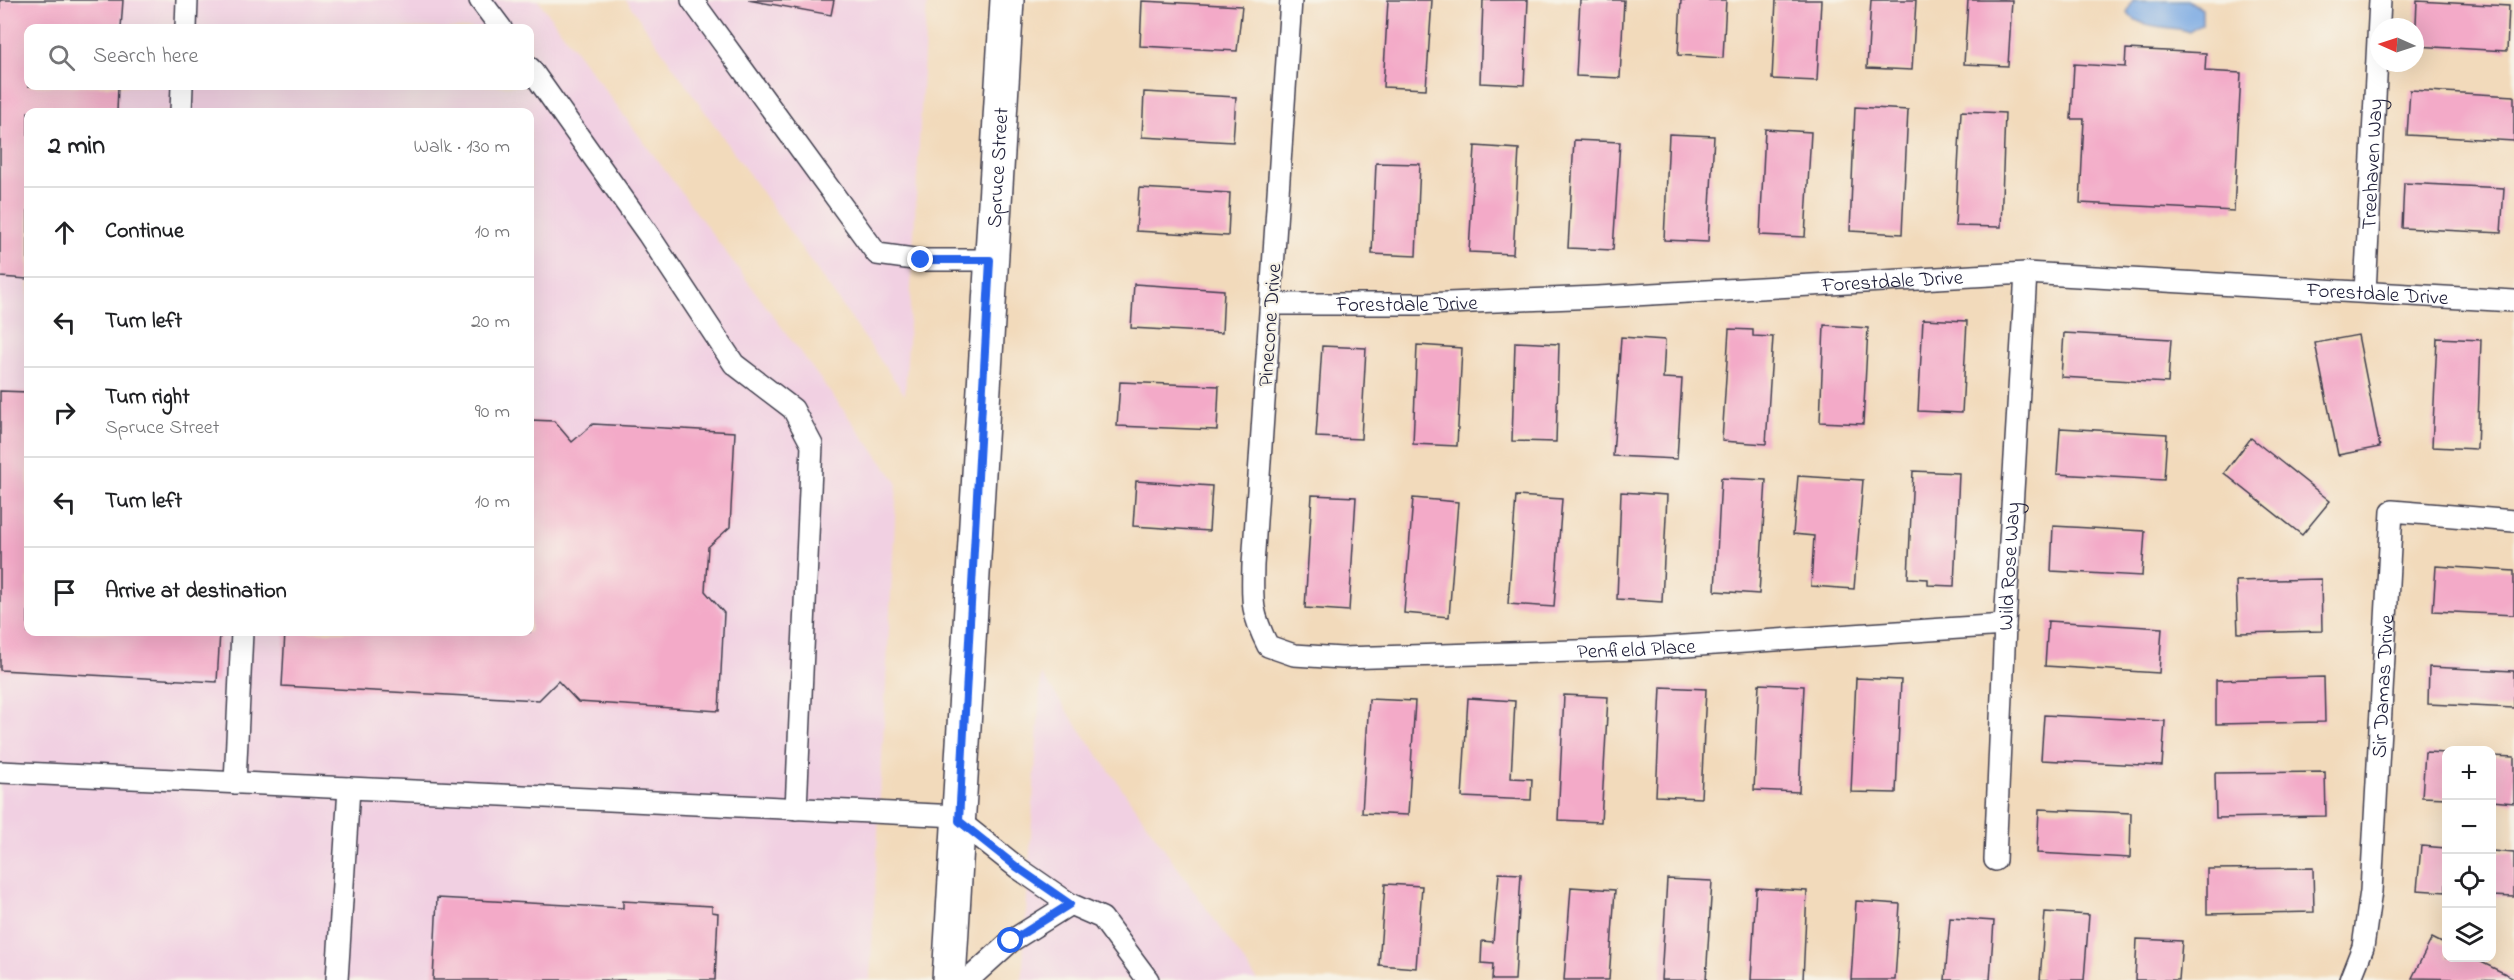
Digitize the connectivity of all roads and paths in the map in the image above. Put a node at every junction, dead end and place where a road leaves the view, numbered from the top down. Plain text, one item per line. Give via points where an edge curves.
1 (187, 0) edge
2 (480, 0) edge
3 (692, 0) edge
4 (1007, 0) edge
5 (1291, 0) edge
6 (2380, 0) edge
7 (186, 24) edge
8 (498, 24) edge
9 (534, 74) edge
10 (182, 90) edge
11 (181, 108) edge
12 (990, 260) junction
13 (2026, 273) junction
14 (2365, 292) junction
15 (2514, 301) edge
16 (1271, 304) junction
17 (2514, 521) edge
18 (2005, 625) junction
19 (242, 636) edge
20 (1268, 646) joint
21 (0, 772) edge
22 (235, 783) junction
23 (349, 789) junction
24 (796, 808) junction
25 (959, 819) junction
26 (1995, 860) dead end
27 (1070, 904) junction
28 (337, 980) edge
29 (950, 980) edge
30 (968, 980) edge
31 (1148, 980) edge
32 (2350, 980) edge

1 - 7 lane
2 - 8 lane
3 - 12 lane via 877,254 921,260
4 - 12 main road, Spruce Street
5 - 16 lane, Pinecone Drive
6 - 14 lane, Treehaven Way
9 - 24 lane via 734,364 793,409 812,445
10 - 11 lane
12 - 25 main road, Spruce Street
13 - 14 lane, Forestdale Drive
13 - 16 lane, Forestdale Drive via 1447,304
13 - 18 lane, Wild Rose Way
14 - 15 lane, Forestdale Drive
16 - 20 lane, Pinecone Drive via 1252,604
17 - 32 lane, Sir Damas Drive via 2392,511 2371,891 2363,947
18 - 20 lane, Penfield Place via 1640,649 1342,658 1294,655
18 - 26 lane, Wild Rose Way
19 - 22 lane
21 - 22 lane
22 - 23 lane
23 - 24 lane
23 - 28 lane
24 - 25 lane
25 - 27 lane via 1018,868
25 - 29 main road, Spruce Street
27 - 30 lane via 1011,941
27 - 31 lane via 1102,918

